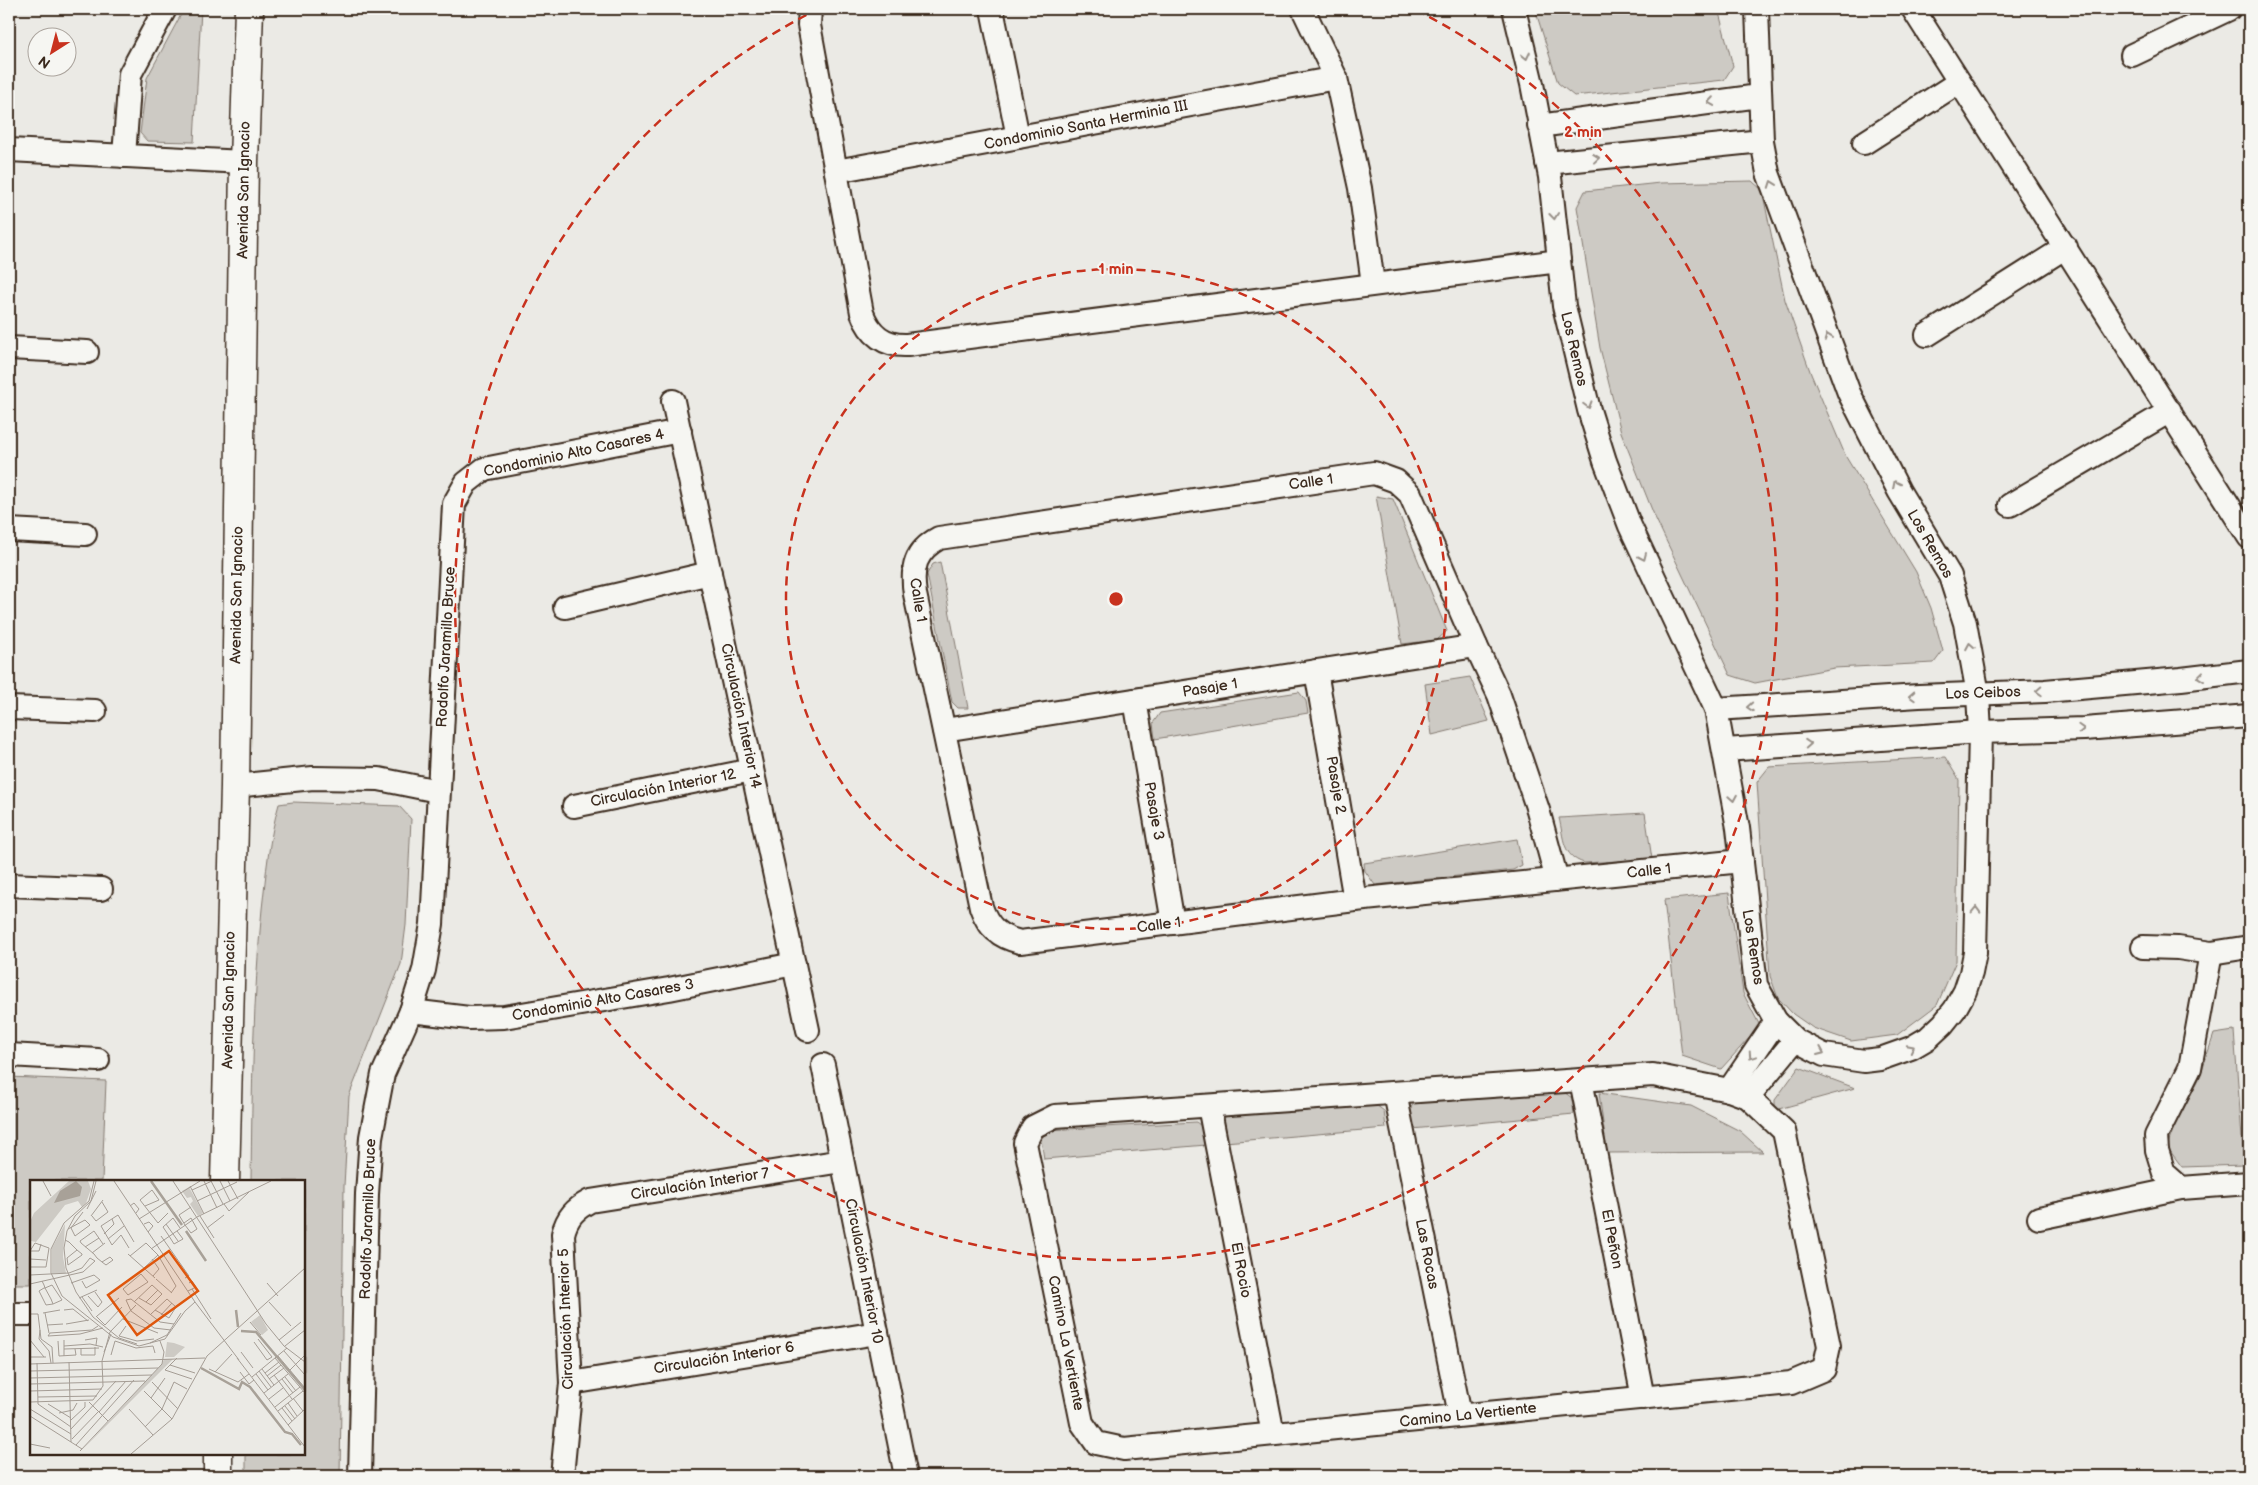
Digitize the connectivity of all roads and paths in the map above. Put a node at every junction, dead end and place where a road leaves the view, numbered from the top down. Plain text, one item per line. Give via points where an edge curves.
1 (165, 9) edge
2 (249, 9) edge
3 (810, 9) edge
4 (992, 9) edge
5 (1303, 9) edge
6 (1514, 9) edge
7 (1758, 9) edge
8 (1913, 9) edge
9 (2230, 9) edge
10 (2132, 55) dead end
11 (1336, 78) junction
12 (1959, 82) junction
13 (1759, 96) junction
14 (1539, 126) junction
15 (1018, 137) junction
16 (1762, 141) junction
17 (1864, 143) dead end
18 (9, 150) edge
19 (124, 156) junction
20 (244, 162) junction
21 (1547, 163) junction
22 (836, 171) junction
23 (2066, 247) junction
24 (1559, 261) junction
25 (1373, 284) junction
26 (1927, 335) dead end
27 (9, 348) edge
28 (87, 352) dead end
29 (673, 401) dead end
30 (2170, 411) junction
31 (680, 431) junction
32 (454, 504) joint
33 (2010, 505) dead end
34 (9, 530) edge
35 (85, 534) dead end
36 (2249, 537) edge
37 (710, 573) junction
38 (565, 607) dead end
39 (1476, 646) junction
40 (1316, 671) junction
41 (2249, 671) edge
42 (1978, 694) junction
43 (1135, 700) junction
44 (9, 708) edge
45 (1716, 709) junction
46 (95, 711) dead end
47 (2249, 716) edge
48 (944, 730) junction
49 (1980, 732) junction
50 (1725, 750) junction
51 (752, 770) junction
52 (235, 786) junction
53 (438, 791) junction
54 (574, 806) dead end
55 (1742, 861) junction
56 (1557, 880) junction
57 (9, 885) edge
58 (101, 889) dead end
59 (1355, 900) junction
60 (1174, 923) junction
61 (2143, 947) dead end
62 (2249, 947) edge
63 (2210, 953) junction
64 (794, 964) junction
65 (411, 1012) junction
66 (1776, 1021) junction
67 (808, 1030) dead end
68 (1796, 1040) junction
69 (9, 1056) edge
70 (98, 1060) dead end
71 (823, 1065) dead end
72 (1581, 1080) junction
73 (1739, 1093) junction
74 (1395, 1094) junction
75 (1209, 1106) junction
76 (842, 1162) junction
77 (225, 1180) edge
78 (2249, 1184) edge
79 (2181, 1188) junction
80 (2039, 1218) dead end
81 (565, 1222) joint
82 (9, 1314) edge
83 (30, 1314) edge
84 (877, 1333) junction
85 (571, 1383) junction
86 (1643, 1398) junction
87 (1460, 1415) junction
88 (1273, 1434) junction
89 (218, 1455) edge
90 (218, 1476) edge
91 (360, 1476) edge
92 (562, 1476) edge
93 (906, 1476) edge

1 - 19 street via 130,74
2 - 20 main road, Avenida San Ignacio
3 - 22 street via 809,24
4 - 15 street
5 - 11 street
6 -> 14 street, Los Remos via 1531,76
7 - 13 street, Los Remos
8 - 12 street
9 - 10 street
11 - 15 street, Condominio Santa Herminia III
11 - 25 street via 1360,188
12 - 17 street
12 - 23 street
13 -> 14 street
13 - 16 street, Los Remos
14 - 21 street, Los Remos
15 - 22 street, Condominio Santa Herminia III
21 -> 16 street
42 -> 16 street, Los Remos via 1965,622 1950,576 1900,492 1849,393 1768,172
18 - 19 street
19 - 20 street
20 - 52 main road, Avenida San Ignacio
21 -> 24 street, Los Remos
22 - 25 street via 862,314 873,333 890,344 908,345
23 - 26 street
23 - 30 street
24 - 25 street
24 -> 45 street, Los Remos via 1575,358 1605,461 1630,526
27 - 28 street
29 - 31 street, Circulación Interior 14
30 - 33 street
30 - 36 street
31 - 32 street, Condominio Alto Casares 4 via 484,469 466,483
31 - 37 street, Circulación Interior 14
32 - 53 street, Rodolfo Jaramillo Bruce
34 - 35 street
37 - 38 street
37 - 51 street, Circulación Interior 14
39 - 40 street, Pasaje 1
39 - 48 street, Calle 1 via 1410,494 1396,481 1374,473 939,538 921,552 912,574
39 - 56 street, Calle 1 via 1499,695 1538,810
40 - 43 street, Pasaje 1
40 - 59 street, Pasaje 2
41 -> 42 street, Los Ceibos
42 -> 45 street, Los Ceibos
42 - 49 street, Los Remos
43 - 48 street, Pasaje 1
43 - 60 street, Pasaje 3
44 - 46 street
45 - 50 street, Los Remos
49 -> 47 street via 2084,730
48 - 60 street, Calle 1 via 981,907 990,926 998,934 1020,942
50 -> 49 street
68 -> 49 street, Los Remos via 1824,1055 1880,1059 1928,1038 1955,1009 1965,991 1975,953
50 -> 55 street, Los Remos
51 - 54 street, Circulación Interior 12
51 - 64 street, Circulación Interior 14
52 - 53 street via 313,778 379,779
52 - 77 main road, Avenida San Ignacio
53 - 65 street, Rodolfo Jaramillo Bruce via 432,924 424,970
55 - 56 street, Calle 1
55 - 66 street, Los Remos via 1756,985
56 - 59 street, Calle 1
57 - 58 street
59 - 60 street, Calle 1
61 - 63 street
62 - 63 street
63 - 79 street via 2190,1068 2156,1136 2164,1173
64 - 65 street, Condominio Alto Casares 3 via 504,1017 469,1018
64 - 67 street, Circulación Interior 14
65 - 91 street, Rodolfo Jaramillo Bruce via 382,1074 371,1138
66 - 68 street, Los Remos
66 -> 73 street
68 - 73 street
69 - 70 street
71 - 76 street, Circulación Interior 10
72 - 73 street, Camino La Vertiente via 1653,1075
72 - 74 street, Camino La Vertiente
72 - 86 street, El Peñon
73 - 86 street, Camino La Vertiente via 1784,1130 1829,1346 1824,1369 1790,1384
74 - 75 street, Camino La Vertiente
74 - 87 street, Las Rocas
75 - 88 street, El Rocio
75 - 88 street, Camino La Vertiente via 1055,1116 1033,1127 1025,1143 1082,1423 1096,1443 1124,1449
76 - 81 street, Circulación Interior 7 via 590,1201
76 - 84 street, Circulación Interior 10
78 - 79 street
79 - 80 street
81 - 85 street, Circulación Interior 5
82 - 83 street
84 - 85 street, Circulación Interior 6
84 - 93 street, Circulación Interior 10
85 - 92 street, Circulación Interior 5
86 - 87 street, Camino La Vertiente
87 - 88 street, Camino La Vertiente
89 - 90 main road

